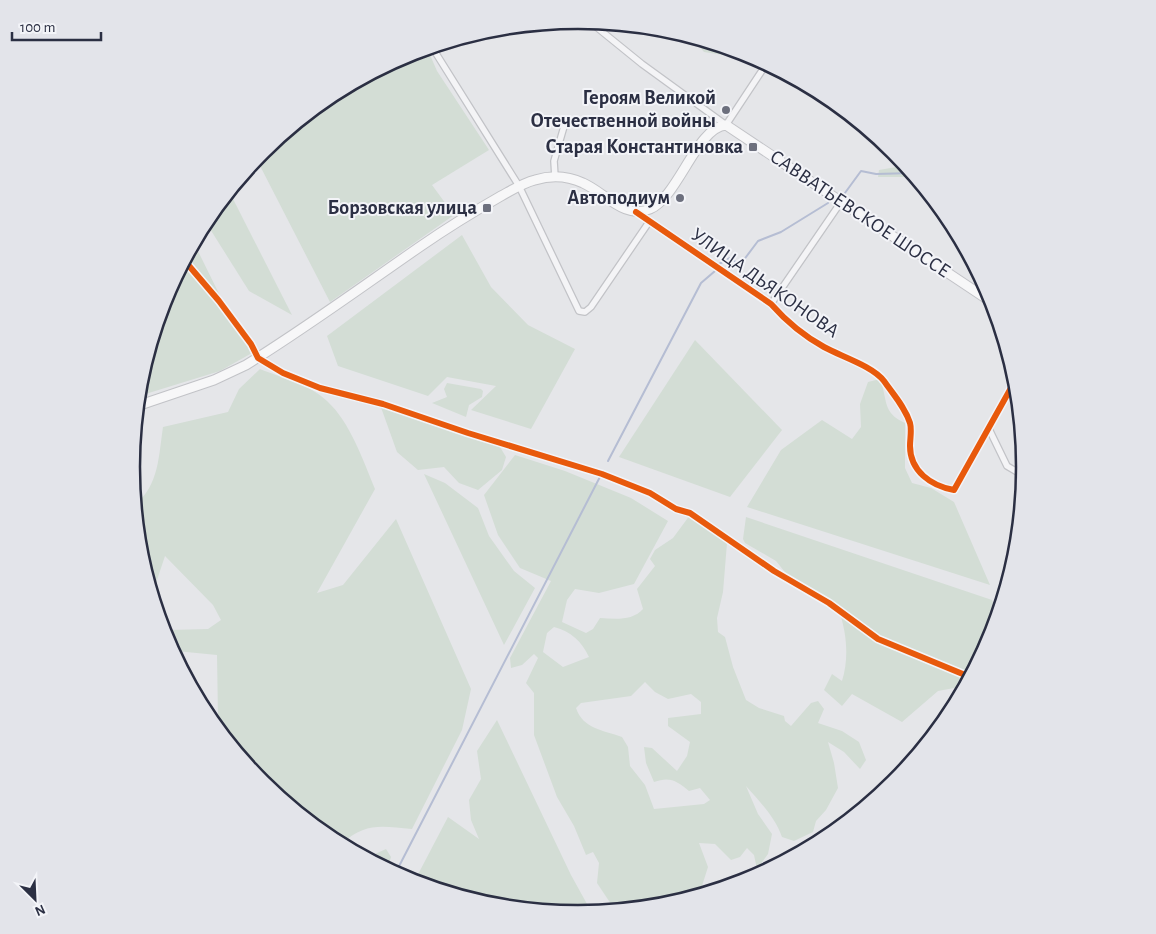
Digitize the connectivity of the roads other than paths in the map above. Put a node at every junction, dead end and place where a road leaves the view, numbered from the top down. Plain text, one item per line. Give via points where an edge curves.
1 (600, 30) edge
2 (436, 52) edge
3 (762, 69) edge
4 (565, 123) dead end
5 (726, 125) junction
6 (555, 177) junction
7 (518, 186) junction
8 (841, 202) junction
9 (636, 212) junction
10 (649, 222) junction
11 (981, 295) edge
12 (771, 304) junction
13 (1010, 391) edge
14 (144, 404) edge
15 (989, 429) junction
16 (1016, 471) edge

1 - 5 street
2 - 7 street
3 - 5 street
4 - 6 street via 554,161
5 - 8 main road, САВВАТЬЕВСКОЕ ШОССЕ
5 - 9 main road via 710,132 661,202 650,210
6 - 7 main road, УЛИЦА ДЬЯКОНОВА via 536,179
6 - 9 main road, УЛИЦА ДЬЯКОНОВА via 583,183 626,210
7 - 10 street via 577,308 583,312 591,307
7 - 14 main road, УЛИЦА ДЬЯКОНОВА via 458,220 246,365 214,380
8 - 11 main road, САВВАТЬЕВСКОЕ ШОССЕ
8 - 12 street
9 - 10 street, УЛИЦА ДЬЯКОНОВА
10 - 12 street, УЛИЦА ДЬЯКОНОВА
12 - 15 street, УЛИЦА ДЬЯКОНОВА via 786,320 824,347 882,378 909,422 912,459 923,476 936,484 954,490
13 - 15 street
15 - 16 street via 1007,466

